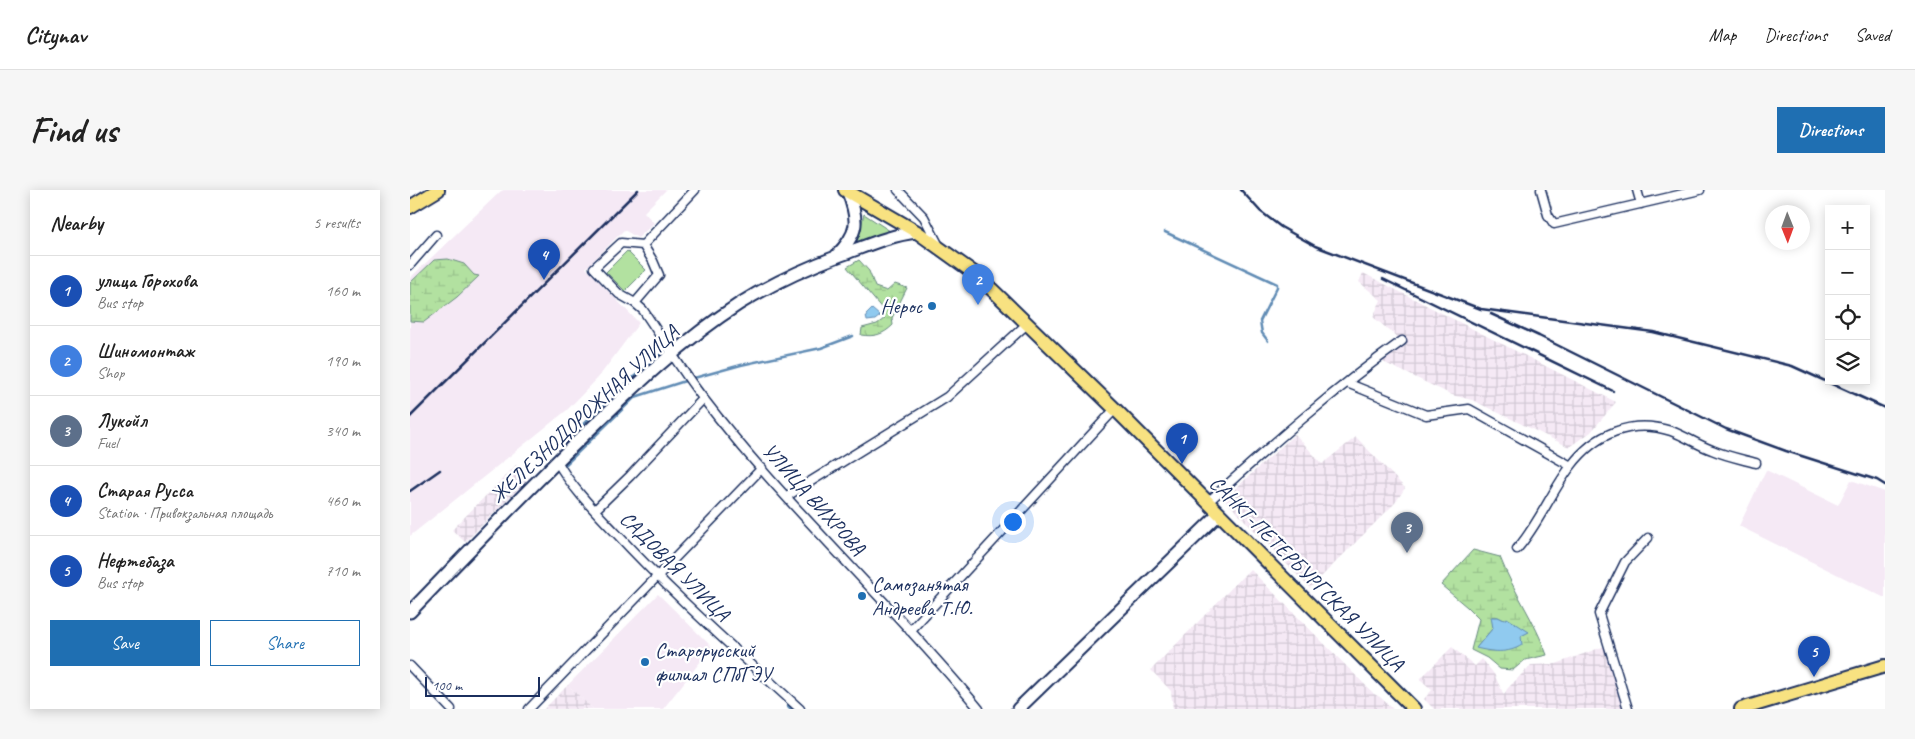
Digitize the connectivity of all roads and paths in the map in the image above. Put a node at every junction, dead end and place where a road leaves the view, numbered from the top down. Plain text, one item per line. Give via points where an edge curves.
1 (438, 190) edge
2 (695, 190) edge
3 (898, 190) edge
4 (1540, 190) edge
5 (1638, 190) edge
6 (1700, 190) edge
7 (847, 191) edge
8 (1642, 204) junction
9 (410, 207) edge
10 (917, 232) junction
11 (436, 235) dead end
12 (643, 245) junction
13 (940, 248) junction
14 (833, 258) junction
15 (410, 265) edge
16 (635, 302) junction
17 (1028, 323) junction
18 (1402, 341) dead end
19 (673, 352) junction
20 (1347, 383) junction
21 (703, 399) junction
22 (1116, 410) junction
23 (557, 461) junction
24 (1756, 464) dead end
25 (1571, 466) junction
26 (762, 468) junction
27 (787, 496) junction
28 (1208, 502) junction
29 (595, 510) junction
30 (1219, 514) junction
31 (1648, 538) dead end
32 (1517, 548) dead end
33 (656, 577) junction
34 (410, 612) edge
35 (910, 631) junction
36 (410, 666) edge
37 (1885, 666) edge
38 (450, 709) edge
39 (529, 709) edge
40 (800, 709) edge
41 (979, 709) edge
42 (1018, 709) edge
43 (1414, 709) edge
44 (1628, 709) edge
45 (1742, 709) edge

1 - 9 main road
2 - 12 street
3 - 13 street, САНКТ-ПЕТЕРБУРГСКАЯ УЛИЦА via 924,217
4 - 8 street via 1554,224
5 - 8 street
6 - 8 street
7 - 10 main road
7 - 14 street via 857,220 846,246
10 - 13 main road
10 - 14 street, ЖЕЛЕЗНОДОРОЖНАЯ УЛИЦА via 887,238
11 - 15 street
12 - 16 street via 659,276
12 - 16 street, УЛИЦА ВИХРОВА via 621,243 594,268 619,294
13 - 17 main road, САНКТ-ПЕТЕРБУРГСКАЯ УЛИЦА via 977,275
14 - 19 street, ЖЕЛЕЗНОДОРОЖНАЯ УЛИЦА via 738,305
16 - 19 street, УЛИЦА ВИХРОВА
17 - 22 main road, САНКТ-ПЕТЕРБУРГСКАЯ УЛИЦА
17 - 27 street via 947,397
18 - 20 street
19 - 21 street, УЛИЦА ВИХРОВА
19 - 23 street, ЖЕЛЕЗНОДОРОЖНАЯ УЛИЦА
20 - 25 street via 1426,415 1470,409
20 - 28 street
21 - 26 street, УЛИЦА ВИХРОВА
21 - 29 street
22 - 28 main road, САНКТ-ПЕТЕРБУРГСКАЯ УЛИЦА
22 - 35 street
23 - 29 street, САДОВАЯ УЛИЦА via 563,473
23 - 34 street, ЖЕЛЕЗНОДОРОЖНАЯ УЛИЦА
24 - 25 street via 1710,450 1689,438 1654,426 1620,428 1607,433
25 - 32 street via 1529,535
26 - 27 street, УЛИЦА ВИХРОВА
26 - 33 street
27 - 35 street, УЛИЦА ВИХРОВА
28 - 30 main road, САНКТ-ПЕТЕРБУРГСКАЯ УЛИЦА
29 - 33 street, САДОВАЯ УЛИЦА
30 - 42 street
30 - 43 main road, САНКТ-ПЕТЕРБУРГСКАЯ УЛИЦА
31 - 44 street via 1625,562 1599,614
33 - 39 street
33 - 40 street, САДОВАЯ УЛИЦА
35 - 41 street, УЛИЦА ВИХРОВА
36 - 38 street
37 - 45 main road

